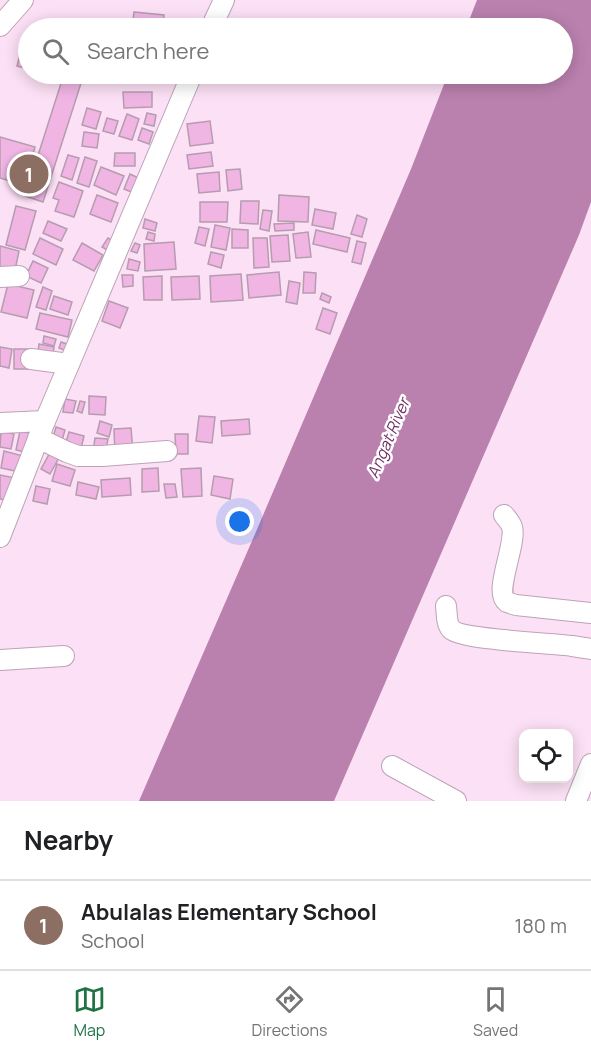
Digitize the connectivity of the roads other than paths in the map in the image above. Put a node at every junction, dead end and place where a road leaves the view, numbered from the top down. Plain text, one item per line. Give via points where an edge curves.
1 (23, 0) edge
2 (224, 0) edge
3 (216, 18) edge
4 (0, 26) edge
5 (188, 84) edge
6 (30, 359) dead end
7 (69, 364) junction
8 (0, 423) edge
9 (41, 430) junction
10 (166, 451) dead end
11 (504, 515) dead end
12 (0, 537) edge
13 (446, 606) dead end
14 (591, 613) edge
15 (591, 650) edge
16 (64, 656) dead end
17 (0, 660) edge
18 (591, 764) edge
19 (393, 766) dead end
20 (456, 801) edge
21 (576, 801) edge

1 - 4 street
2 - 3 street
5 - 7 street
6 - 7 street
7 - 9 street
8 - 9 street
9 - 10 street via 67,452 78,456
9 - 12 street
11 - 14 street via 513,529 502,597 516,605
13 - 15 street via 452,630 463,634
16 - 17 street
18 - 21 street
19 - 20 street

